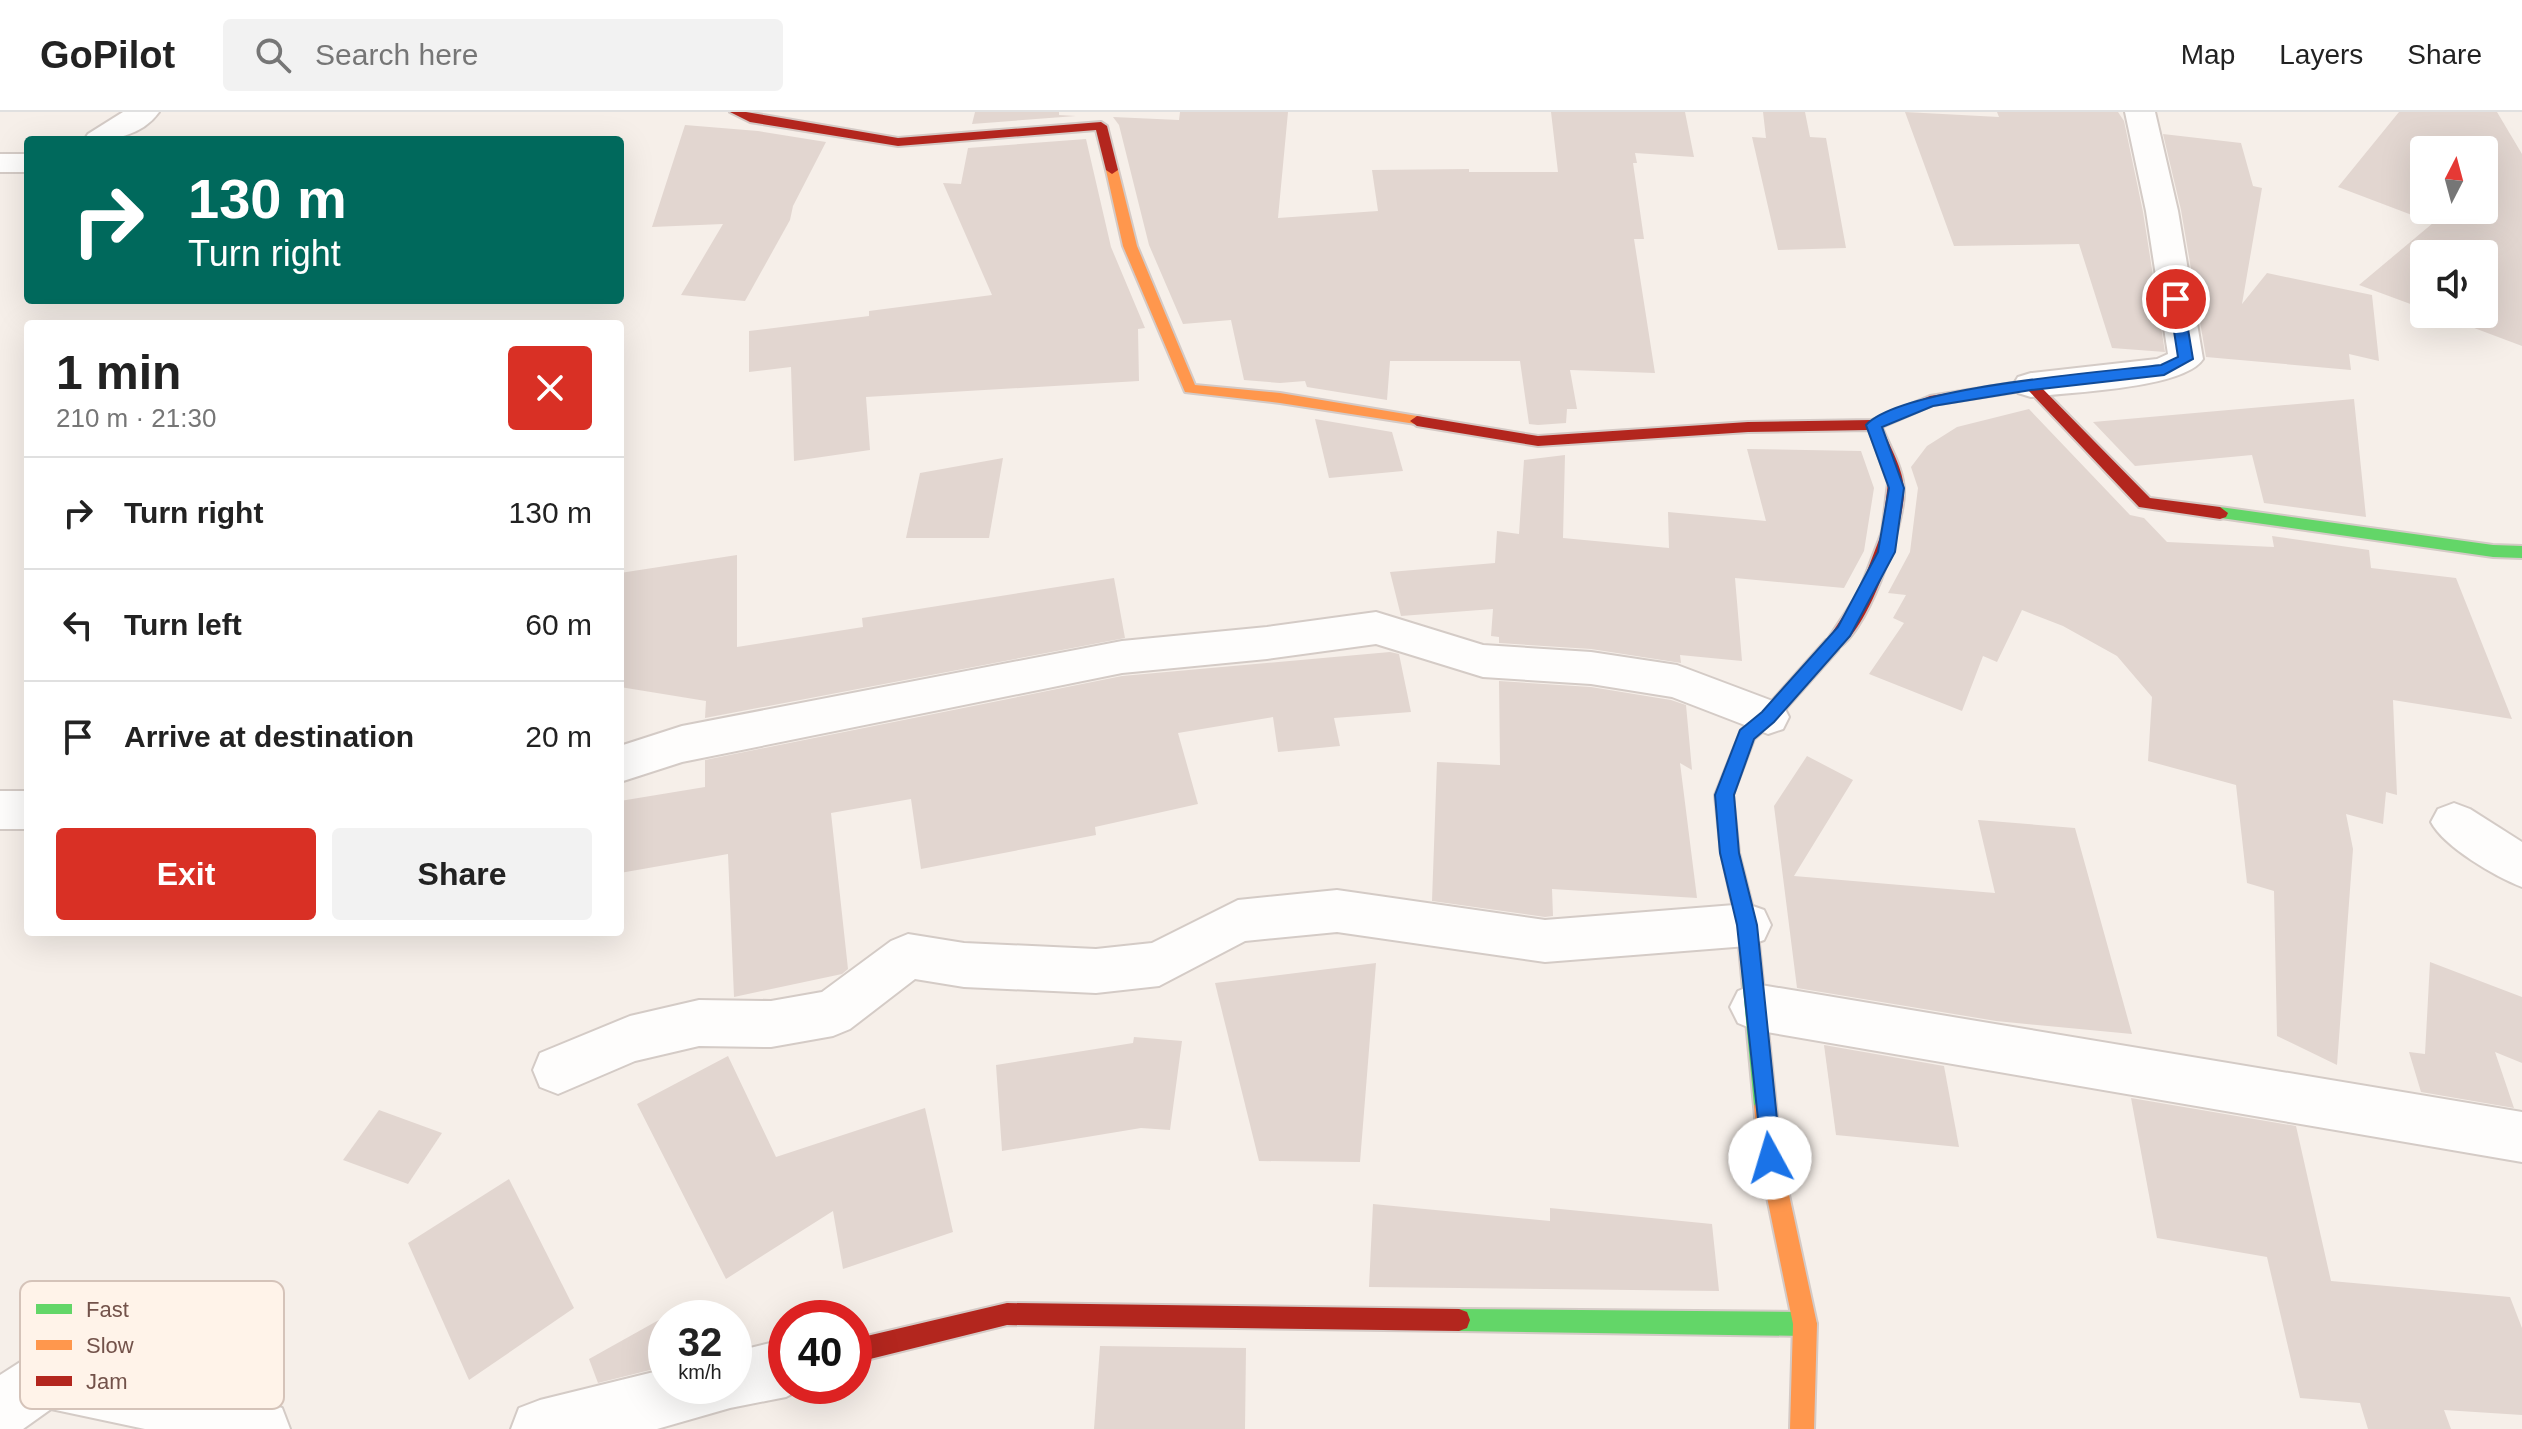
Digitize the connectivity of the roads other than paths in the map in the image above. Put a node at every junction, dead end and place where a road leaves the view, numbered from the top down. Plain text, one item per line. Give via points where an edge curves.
1 (144, 112) edge
2 (736, 112) edge
3 (2140, 112) edge
4 (105, 136) edge
5 (0, 163) edge
6 (24, 163) edge
7 (2031, 385) junction
8 (1874, 425) junction
9 (2522, 552) edge
10 (1768, 717) junction
11 (624, 763) edge
12 (0, 810) edge
13 (24, 810) edge
14 (2454, 822) dead end
15 (2522, 867) edge
16 (1747, 925) junction
17 (1755, 1007) junction
18 (558, 1070) dead end
19 (2522, 1137) edge
20 (1805, 1324) junction
21 (872, 1347) edge
22 (20, 1396) edge
23 (648, 1402) edge
24 (187, 1409) edge
25 (0, 1410) edge
26 (261, 1429) edge
27 (540, 1429) edge
28 (1802, 1429) edge

1 - 4 street
2 - 8 street via 898,142 1101,126 1130,246 1190,389 1280,398 1538,441
3 - 7 street via 2186,359 2164,370
5 - 6 street
7 - 8 street via 1930,401
7 - 9 street via 2145,503
8 - 10 street via 1896,488 1887,552 1844,631
10 - 11 street via 1677,681 1591,668 1483,661 1376,628 1090,663 682,744
10 - 16 street via 1747,735 1724,795 1730,853
12 - 13 street
14 - 15 street
16 - 17 street
16 - 18 street via 1545,941 1337,911 1238,921 1159,964 1096,971 964,965 908,956 833,1013 771,1024 699,1023 630,1039
17 - 19 street
17 - 20 street via 1770,1158
20 - 21 street via 1007,1314
20 - 28 street
22 - 25 street
23 - 27 street
24 - 26 street

